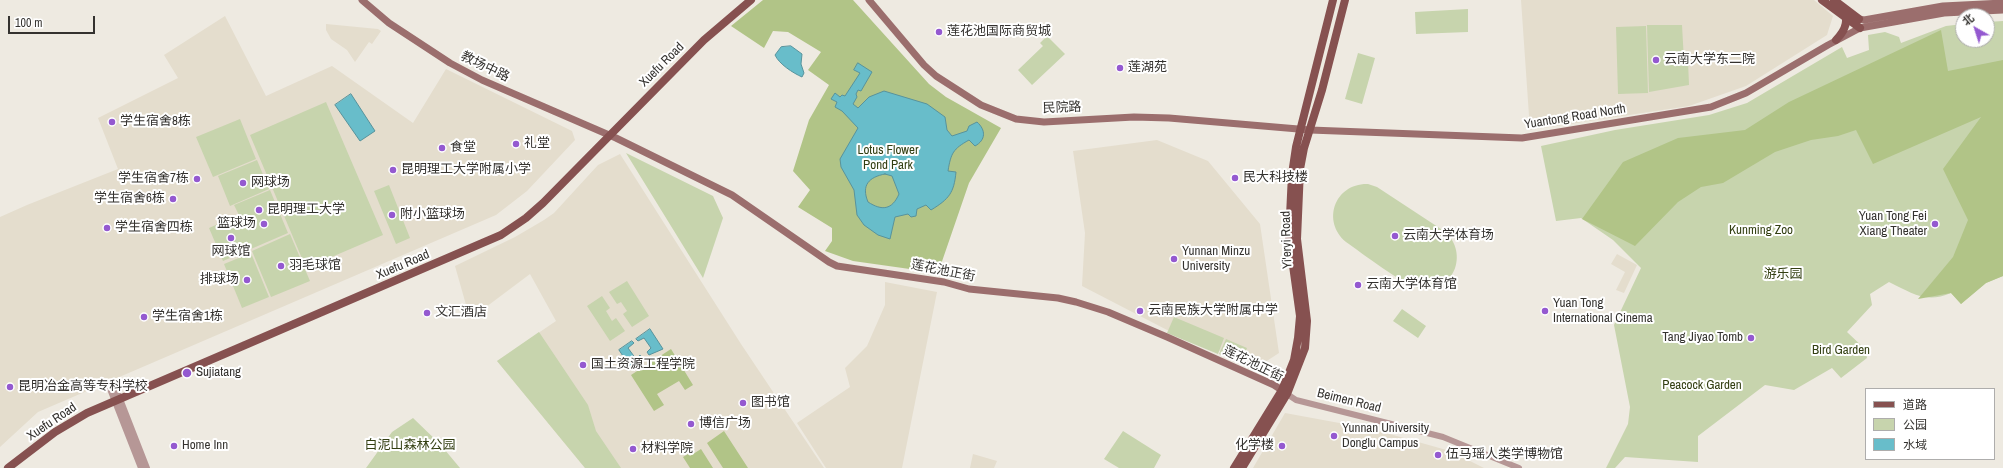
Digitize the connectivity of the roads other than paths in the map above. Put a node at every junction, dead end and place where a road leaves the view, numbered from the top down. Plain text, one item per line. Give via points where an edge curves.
1 (362, 0) edge
2 (751, 0) edge
3 (869, 0) edge
4 (1333, 0) edge
5 (1345, 0) edge
6 (1822, 0) edge
7 (1834, 0) edge
8 (2003, 3) edge
9 (1842, 6) junction
10 (2003, 10) edge
11 (1846, 19) junction
12 (1859, 23) junction
13 (1836, 40) junction
14 (1301, 129) junction
15 (1310, 130) junction
16 (610, 135) junction
17 (112, 387) dead end
18 (1285, 392) junction
19 (117, 399) junction
20 (8, 468) edge
21 (141, 468) edge
22 (147, 468) edge
23 (1234, 468) edge
24 (1242, 468) edge
25 (1519, 468) edge

1 - 16 main road, 教场中路 via 389,23 450,63 482,80
2 - 16 main road, Xuefu Road via 704,40
3 - 14 main road, 民院路 via 936,76 981,105 1016,119 1044,122 1134,117 1169,118
4 - 14 main road, Yi'eryi Road
5 - 15 main road, Yi'eryi Road
6 - 11 main road
7 - 9 main road
8 - 12 main road via 1943,6
9 - 11 main road
9 - 12 main road
10 - 12 main road via 1944,12
11 - 12 main road
11 - 13 main road via 1844,31
12 - 13 main road, Yuantong Road North
13 - 15 main road, Yuantong Road North via 1746,93 1711,107 1522,138
14 - 15 main road, Yuantong Road North
14 - 18 main road, Yi'eryi Road via 1292,174 1290,206 1290,237 1300,316 1294,360
15 - 18 main road, Yi'eryi Road via 1300,169 1297,214 1306,331 1305,348
16 - 18 main road, 莲花池正街 via 732,195 817,256 838,266 941,282 969,289 1076,302 1108,312 1167,337
16 - 19 main road, Xuefu Road via 543,203 501,235
17 - 19 street
18 - 23 main road, Yi'eryi Road
18 - 24 main road, Yi'eryi Road
18 - 25 street, Beimen Road via 1296,400 1443,437
19 - 20 main road, Xuefu Road via 65,425
19 - 21 street
19 - 22 street

